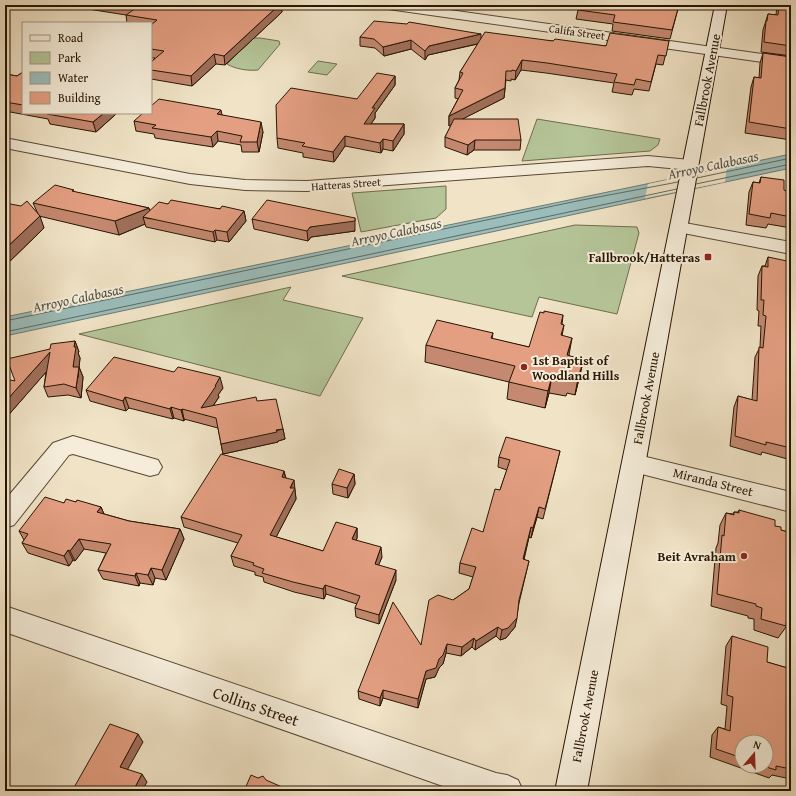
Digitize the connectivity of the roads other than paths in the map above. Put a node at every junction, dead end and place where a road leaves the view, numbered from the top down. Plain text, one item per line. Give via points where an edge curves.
1 (388, 5) edge
2 (721, 5) edge
3 (712, 51) junction
4 (791, 62) edge
5 (5, 143) edge
6 (688, 177) junction
7 (679, 227) junction
8 (791, 248) edge
9 (634, 463) junction
10 (150, 467) dead end
11 (791, 502) edge
12 (5, 518) edge
13 (5, 619) edge
14 (507, 791) edge
15 (571, 791) edge

1 - 3 street, Califa Street
2 - 3 street, Fallbrook Avenue
3 - 4 street, Califa Street
3 - 6 street, Fallbrook Avenue
5 - 6 street, Hatteras Street via 190,179 245,185 307,186 648,161
6 - 7 street, Fallbrook Avenue
7 - 8 street
7 - 9 street, Fallbrook Avenue
9 - 11 street, Miranda Street
9 - 15 street, Fallbrook Avenue
10 - 12 street via 73,445 61,449
13 - 14 street, Collins Street

